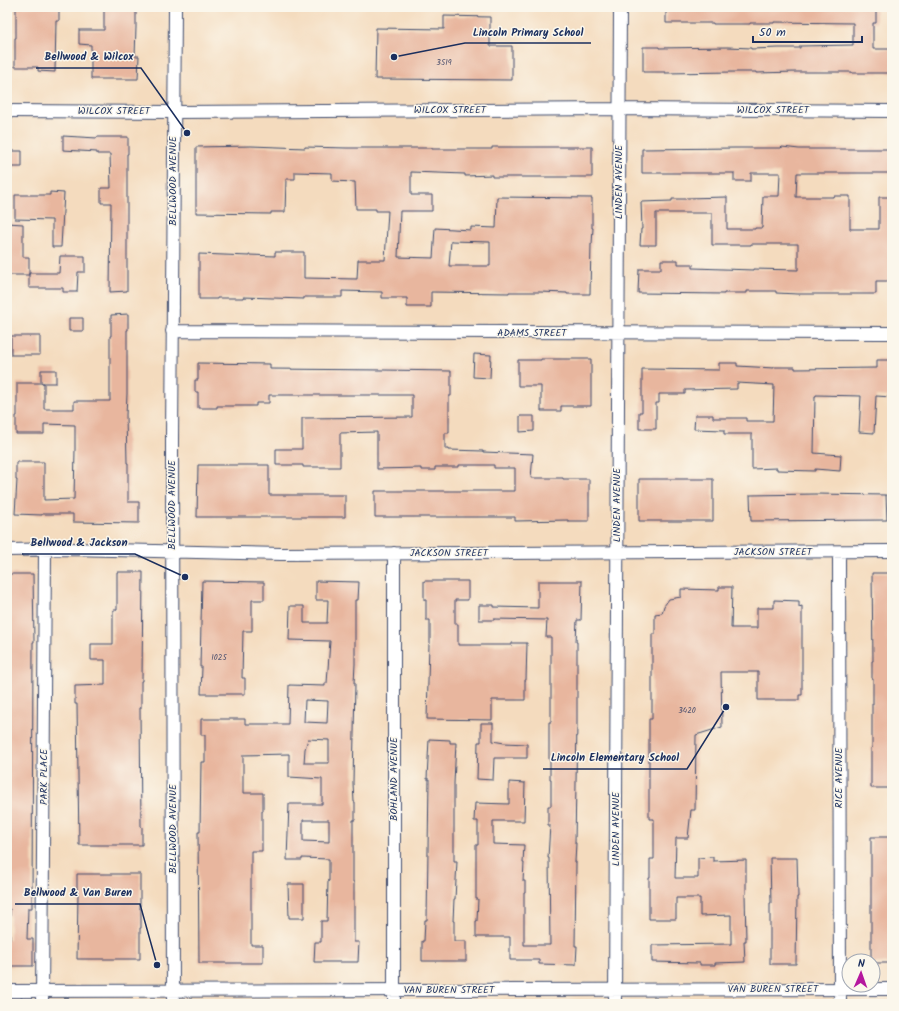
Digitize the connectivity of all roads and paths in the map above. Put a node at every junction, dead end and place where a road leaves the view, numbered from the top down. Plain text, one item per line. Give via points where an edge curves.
1 (175, 7) edge
2 (620, 7) edge
3 (619, 110) junction
4 (7, 111) edge
5 (892, 111) edge
6 (174, 112) junction
7 (172, 332) junction
8 (618, 333) junction
9 (892, 333) edge
10 (7, 550) edge
11 (45, 550) junction
12 (173, 552) junction
13 (617, 552) junction
14 (839, 552) junction
15 (892, 552) edge
16 (394, 553) junction
17 (615, 989) junction
18 (840, 989) junction
19 (892, 989) edge
20 (42, 990) junction
21 (173, 990) junction
22 (394, 990) junction
23 (7, 991) edge
24 (42, 1004) edge
25 (173, 1004) edge
26 (394, 1004) edge
27 (615, 1004) edge
28 (840, 1004) edge

1 - 6 street, BELLWOOD AVENUE
2 - 3 street, LINDEN AVENUE
3 - 5 street, WILCOX STREET
3 - 6 street, WILCOX STREET
3 - 8 street, LINDEN AVENUE
4 - 6 street, WILCOX STREET
6 - 7 street, BELLWOOD AVENUE
7 - 8 street, ADAMS STREET
7 - 12 street, BELLWOOD AVENUE
8 - 9 street, ADAMS STREET
8 - 13 street, LINDEN AVENUE
10 - 11 street, JACKSON STREET
11 - 12 street, JACKSON STREET
11 - 20 street, PARK PLACE
12 - 16 street, JACKSON STREET
12 - 21 street, BELLWOOD AVENUE
13 - 14 street, JACKSON STREET
13 - 16 street, JACKSON STREET
13 - 17 street, LINDEN AVENUE
14 - 15 street, JACKSON STREET
14 - 18 street, RICE AVENUE
16 - 22 street, BOHLAND AVENUE
17 - 18 street, VAN BUREN STREET
17 - 22 street, VAN BUREN STREET
17 - 27 street, LINDEN AVENUE
18 - 19 street, VAN BUREN STREET
18 - 28 street, RICE AVENUE
20 - 21 street, VAN BUREN STREET
20 - 23 street, VAN BUREN STREET
20 - 24 street, PARK PLACE
21 - 22 street, VAN BUREN STREET
21 - 25 street, BELLWOOD AVENUE
22 - 26 street, BOHLAND AVENUE

